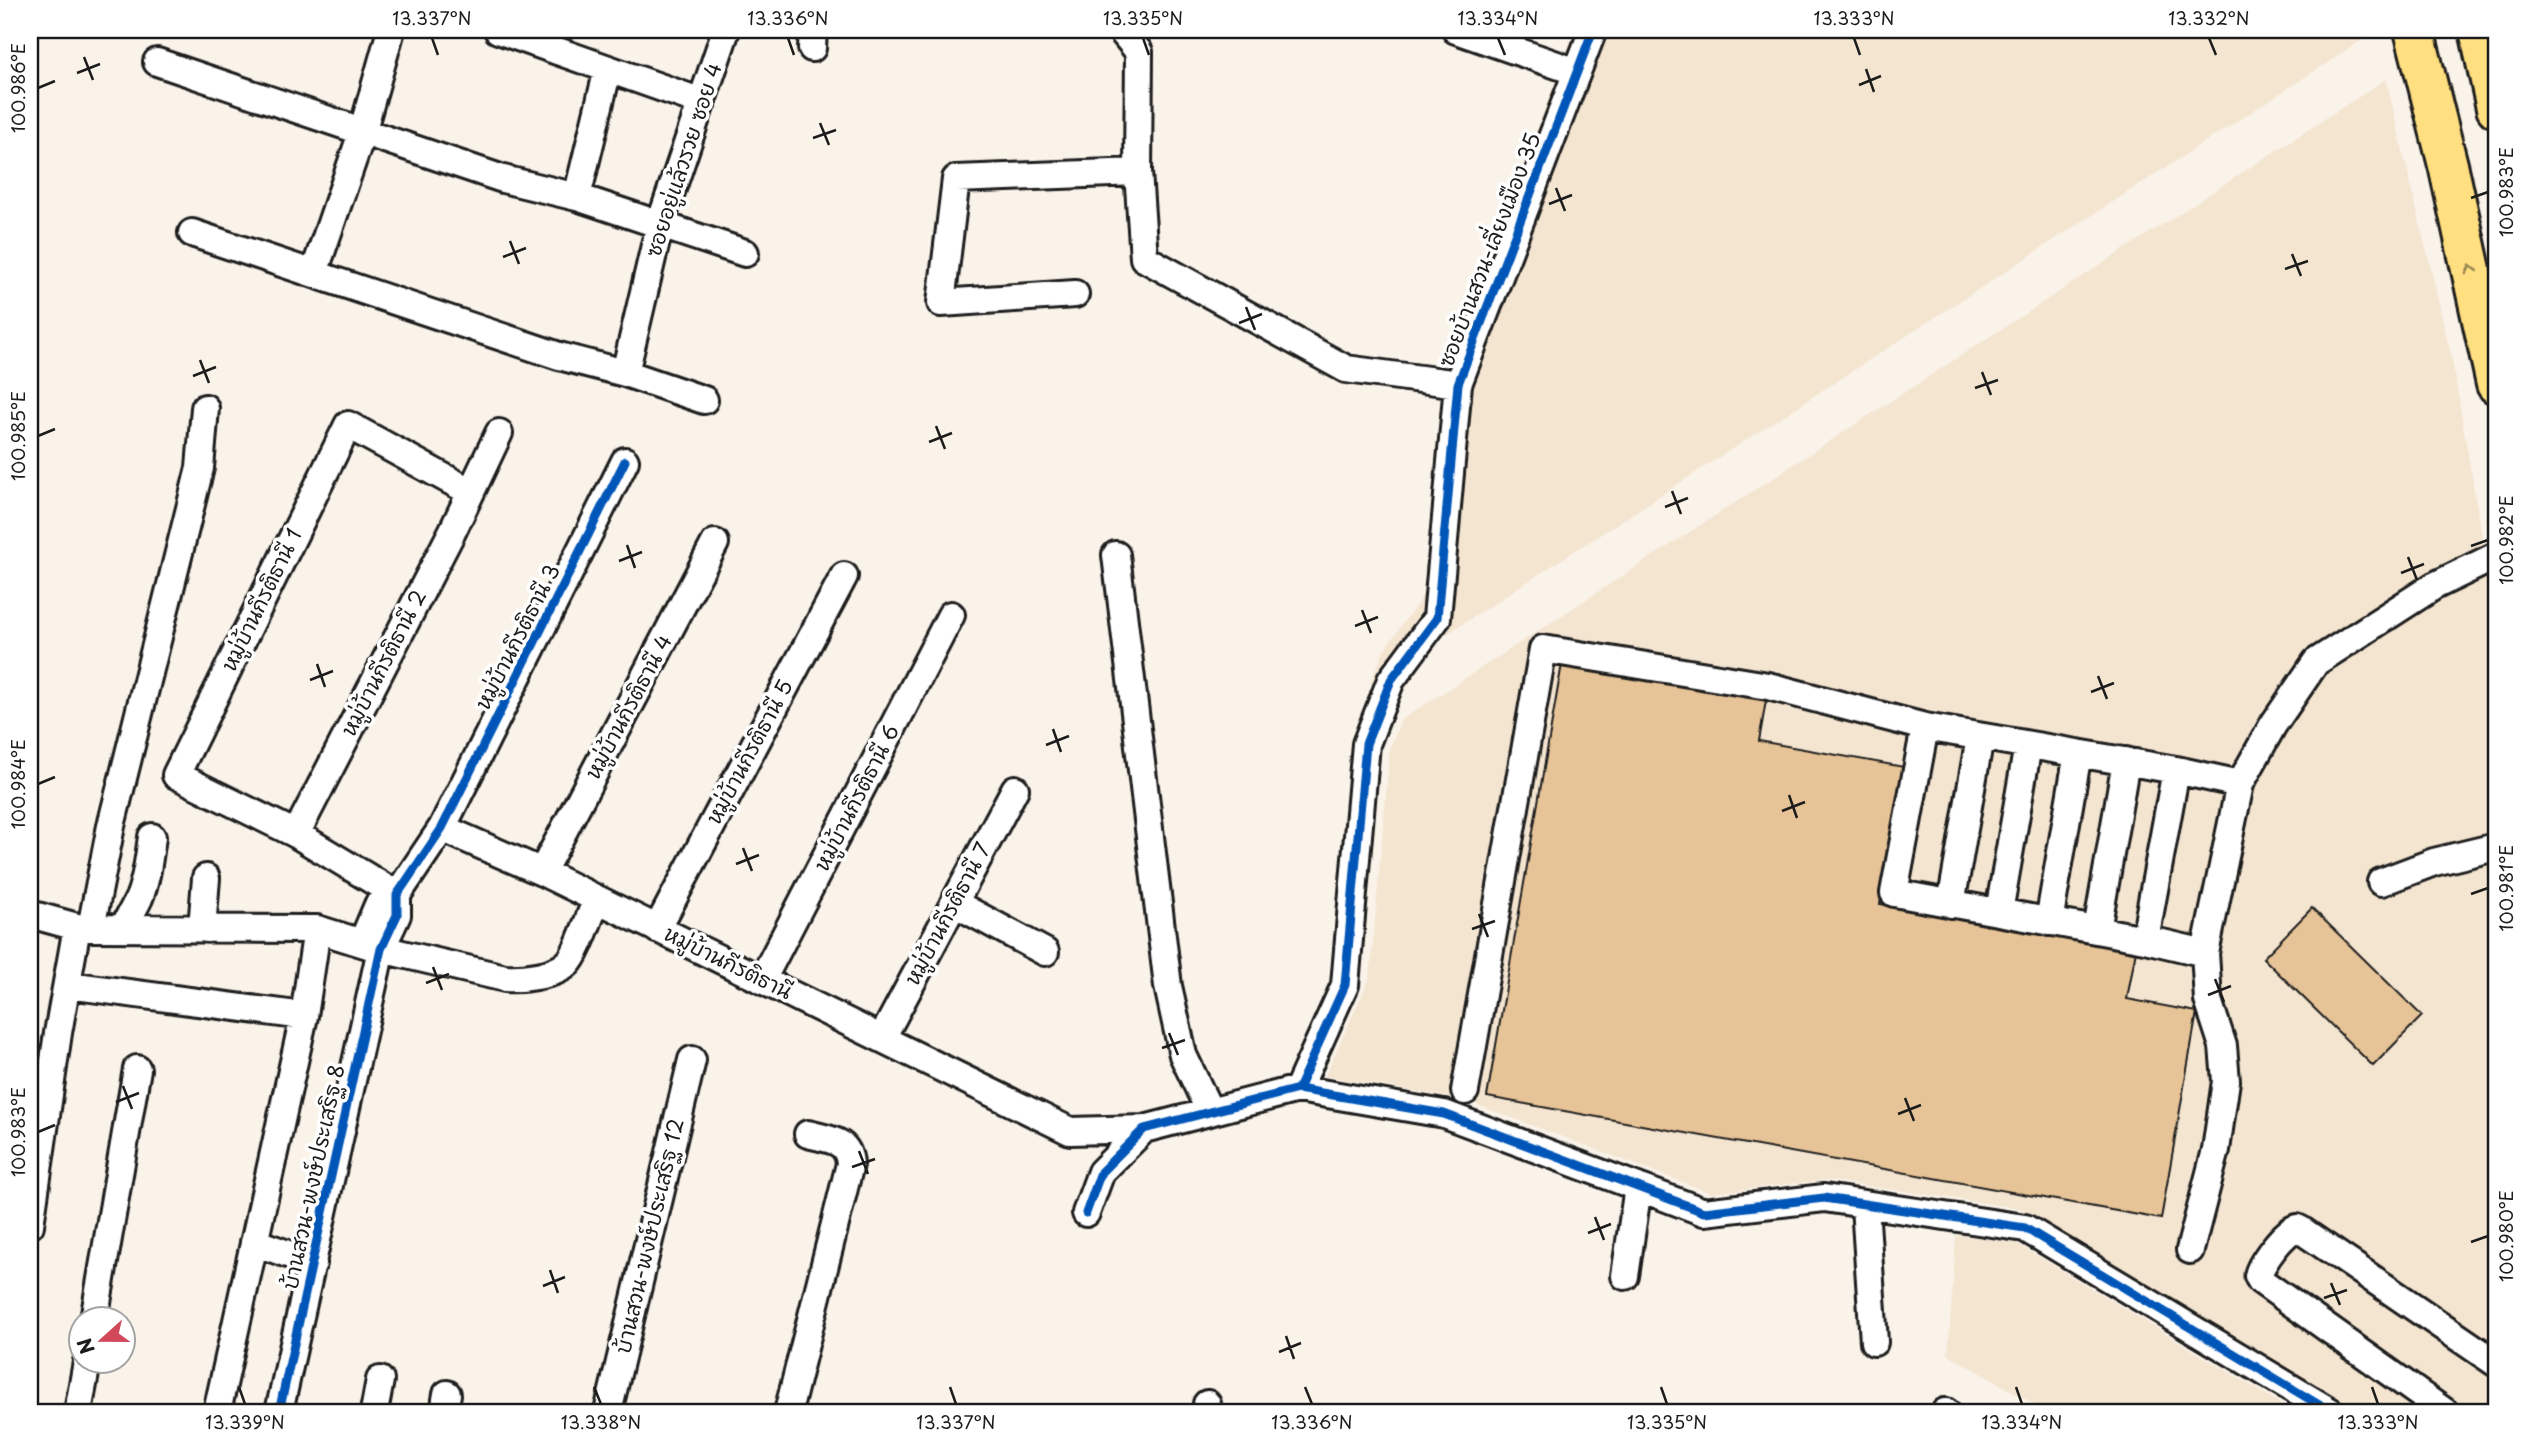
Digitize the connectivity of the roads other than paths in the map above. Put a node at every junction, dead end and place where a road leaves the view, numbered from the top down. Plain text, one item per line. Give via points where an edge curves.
1 (391, 30) edge
2 (498, 30) edge
3 (726, 30) edge
4 (1122, 30) edge
5 (1456, 30) edge
6 (1593, 30) edge
7 (2414, 30) edge
8 (2479, 30) edge
9 (157, 62) dead end
10 (608, 69) junction
11 (1577, 72) junction
12 (702, 102) junction
13 (2496, 108) edge
14 (362, 133) junction
15 (1138, 172) junction
16 (577, 197) junction
17 (660, 224) junction
18 (192, 233) dead end
19 (745, 253) dead end
20 (314, 273) junction
21 (1075, 294) dead end
22 (625, 373) junction
23 (1458, 384) junction
24 (2496, 384) edge
25 (704, 400) dead end
26 (205, 408) dead end
27 (499, 433) dead end
28 (625, 461) dead end
29 (471, 492) junction
30 (715, 543) dead end
31 (1116, 555) dead end
32 (2496, 556) edge
33 (844, 576) dead end
34 (951, 615) dead end
35 (1925, 727) junction
36 (1980, 737) junction
37 (2028, 745) junction
38 (2078, 753) junction
39 (2126, 761) junction
40 (2176, 770) junction
41 (2241, 784) junction
42 (1015, 789) dead end
43 (442, 828) junction
44 (296, 834) junction
45 (152, 837) dead end
46 (2496, 847) edge
47 (542, 872) junction
48 (206, 878) dead end
49 (2381, 882) dead end
50 (397, 895) junction
51 (597, 899) junction
52 (954, 903) junction
53 (1951, 904) junction
54 (1999, 912) junction
55 (30, 914) edge
56 (2049, 922) junction
57 (84, 928) junction
58 (124, 929) junction
59 (207, 929) junction
60 (317, 929) junction
61 (657, 929) junction
62 (2097, 930) junction
63 (2145, 939) junction
64 (371, 946) junction
65 (1045, 952) dead end
66 (2205, 953) junction
67 (762, 980) junction
68 (68, 985) junction
69 (304, 1016) junction
70 (882, 1038) junction
71 (692, 1059) dead end
72 (138, 1069) dead end
73 (1298, 1089) junction
74 (1465, 1091) dead end
75 (1210, 1112) junction
76 (1144, 1129) junction
77 (808, 1134) dead end
78 (1638, 1187) junction
79 (1865, 1206) junction
80 (1086, 1213) dead end
81 (30, 1225) edge
82 (254, 1242) junction
83 (2190, 1250) dead end
84 (313, 1263) junction
85 (1625, 1276) dead end
86 (96, 1306) edge
87 (1874, 1342) dead end
88 (2496, 1363) edge
89 (84, 1376) edge
90 (380, 1380) dead end
91 (78, 1412) edge
92 (217, 1412) edge
93 (279, 1412) edge
94 (374, 1412) edge
95 (607, 1412) edge
96 (788, 1412) edge
97 (2331, 1412) edge
98 (2445, 1412) edge

1 - 14 street
2 - 10 street
3 - 12 street, ซอยอยู่แล้วรวย ซอย 4
4 - 15 street via 1139,52
5 - 11 street
6 - 11 street, ซอยบ้านสวน-เลี่ยงเมือง 35
24 -> 7 highway
8 - 13 highway
9 - 14 street
10 - 12 street
10 - 16 street
11 - 23 street, ซอยบ้านสวน-เลี่ยงเมือง 35
12 - 17 street, ซอยอยู่แล้วรวย ซอย 4
14 - 16 street via 503,179
14 - 20 street
15 - 21 street via 957,178 941,303
15 - 23 street via 1144,258 1346,369
16 - 17 street
17 - 19 street
17 - 22 street, ซอยอยู่แล้วรวย ซอย 4
18 - 20 street
20 - 22 street via 559,356
22 - 25 street
23 - 73 street, ซอยบ้านสวน-เลี่ยงเมือง 35 via 1437,618 1391,680 1366,744 1345,985
26 - 57 street via 200,468
27 - 29 street, หมู่บ้านกีรติธานี 2
28 - 43 street, หมู่บ้านกีรติธานี 3
29 - 44 street, หมู่บ้านกีรติธานี 2
29 - 44 street, หมู่บ้านกีรติธานี 1 via 348,425 176,775
30 - 47 street, หมู่บ้านกีรติธานี 4
31 - 75 street via 1168,986 1183,1055
32 - 41 street via 2434,586 2316,662 2273,725
33 - 61 street, หมู่บ้านกีรติธานี 5
34 - 67 street, หมู่บ้านกีรติธานี 6
35 - 36 street
35 - 53 street via 1894,893
35 - 74 street via 1768,686 1543,649
36 - 37 street
36 - 53 street
37 - 38 street
37 - 54 street
38 - 39 street
38 - 56 street
39 - 40 street
39 - 62 street
40 - 41 street
40 - 63 street
41 - 66 street
42 - 52 street, หมู่บ้านกีรติธานี 7
43 - 47 street, หมู่บ้านกีรติธานี
43 - 50 street
44 - 50 street
45 - 58 street via 145,877
46 - 49 street via 2434,862
47 - 51 street, หมู่บ้านกีรติธานี
48 - 59 street via 203,916
50 - 64 street via 397,915
51 - 61 street, หมู่บ้านกีรติธานี
51 - 64 street via 569,963 523,979
52 - 65 street
52 - 70 street, หมู่บ้านกีรติธานี 7
53 - 54 street
54 - 56 street
55 - 57 street
56 - 62 street
57 - 58 street
57 - 68 street
58 - 59 street
59 - 60 street
60 - 64 street
60 - 69 street
61 - 67 street, หมู่บ้านกีรติธานี
62 - 63 street
63 - 66 street
64 - 84 street, บ้านสวน-พงษ์ประเสริฐ 8
66 - 83 street via 2208,1000 2223,1046 2226,1081 2216,1150
67 - 70 street, หมู่บ้านกีรติธานี
68 - 69 street
68 - 81 street
69 - 82 street
70 - 76 street, หมู่บ้านกีรติธานี via 1070,1131
71 - 95 street, บ้านสวน-พงษ์ประเสริฐ 12
72 - 86 street
73 - 75 street, หมู่บ้านกีรติธานี
73 - 78 street via 1444,1114
75 - 76 street, หมู่บ้านกีรติธานี
76 - 80 street via 1101,1172
77 - 96 street via 843,1144 850,1164
78 - 79 street via 1704,1212 1824,1198
78 - 85 street
79 - 87 street
79 - 97 street via 2025,1228
82 - 84 street
82 - 92 street
84 - 93 street, บ้านสวน-พงษ์ประเสริฐ 8
88 - 98 street via 2301,1230 2288,1230 2260,1268 2261,1281
89 - 91 street
90 - 94 street

